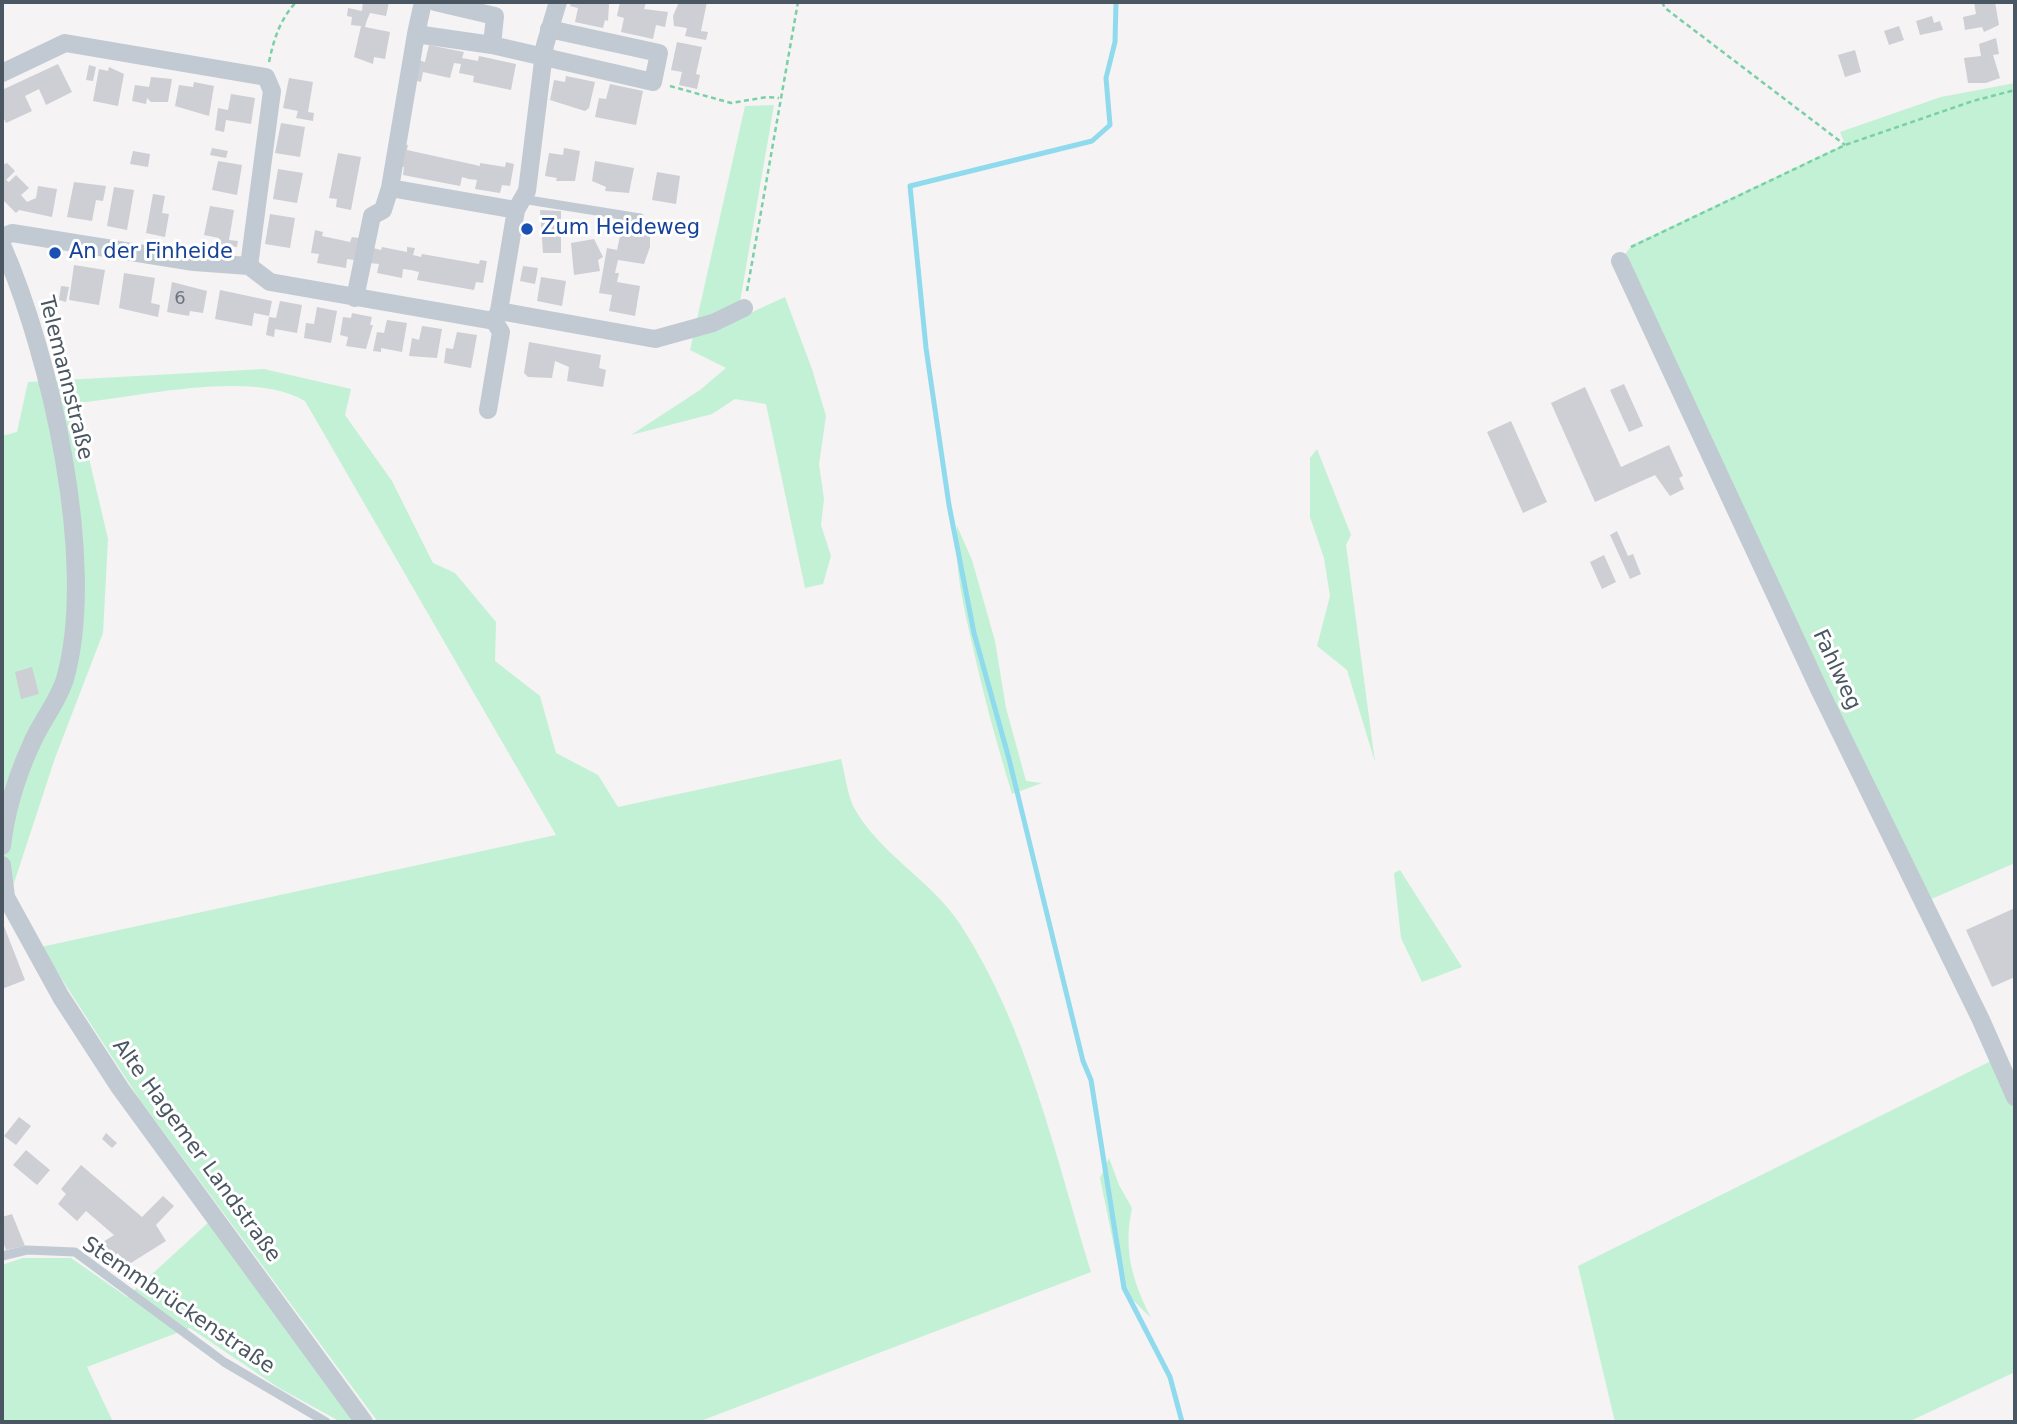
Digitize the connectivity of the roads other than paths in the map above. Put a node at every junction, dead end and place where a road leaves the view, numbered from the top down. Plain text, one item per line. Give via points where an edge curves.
1 (423, 2) edge
2 (435, 2) edge
3 (558, 2) edge
4 (549, 29) junction
5 (416, 34) junction
6 (492, 46) junction
7 (544, 60) junction
8 (2, 73) edge
9 (390, 188) junction
10 (519, 205) junction
11 (640, 218) dead end
12 (2, 237) edge
13 (2, 245) edge
14 (1620, 261) road end
15 (249, 266) junction
16 (355, 298) junction
17 (744, 308) road end
18 (497, 316) junction
19 (488, 410) dead end
20 (2, 846) edge
21 (2, 865) edge
22 (4, 898) edge
23 (2015, 1097) edge
24 (2, 1256) edge
25 (326, 1422) edge
26 (364, 1422) edge

1 - 5 street
2 - 6 street via 495,16
3 - 4 street
4 - 7 street
4 - 7 street via 659,53 653,82
5 - 6 street
5 - 9 street
6 - 7 street
7 - 10 street via 527,191
8 - 15 street via 65,43 266,77 272,91
9 - 10 street
9 - 16 street via 383,209 372,216
10 - 11 lane
10 - 18 street
12 - 15 street via 12,233 194,262
13 - 20 street, Telemannstraße via 23,301 62,444 73,538 75,622 65,681 31,745 6,812
14 - 23 street, Fahlweg
15 - 16 street via 270,282
16 - 18 street
17 - 18 street via 713,323 655,339
18 - 19 street via 501,332
21 - 22 street
22 - 26 street, Alte Hagemer Landstraße via 120,1088
24 - 25 lane, Stemmbrückenstraße via 27,1250 75,1252 224,1362

